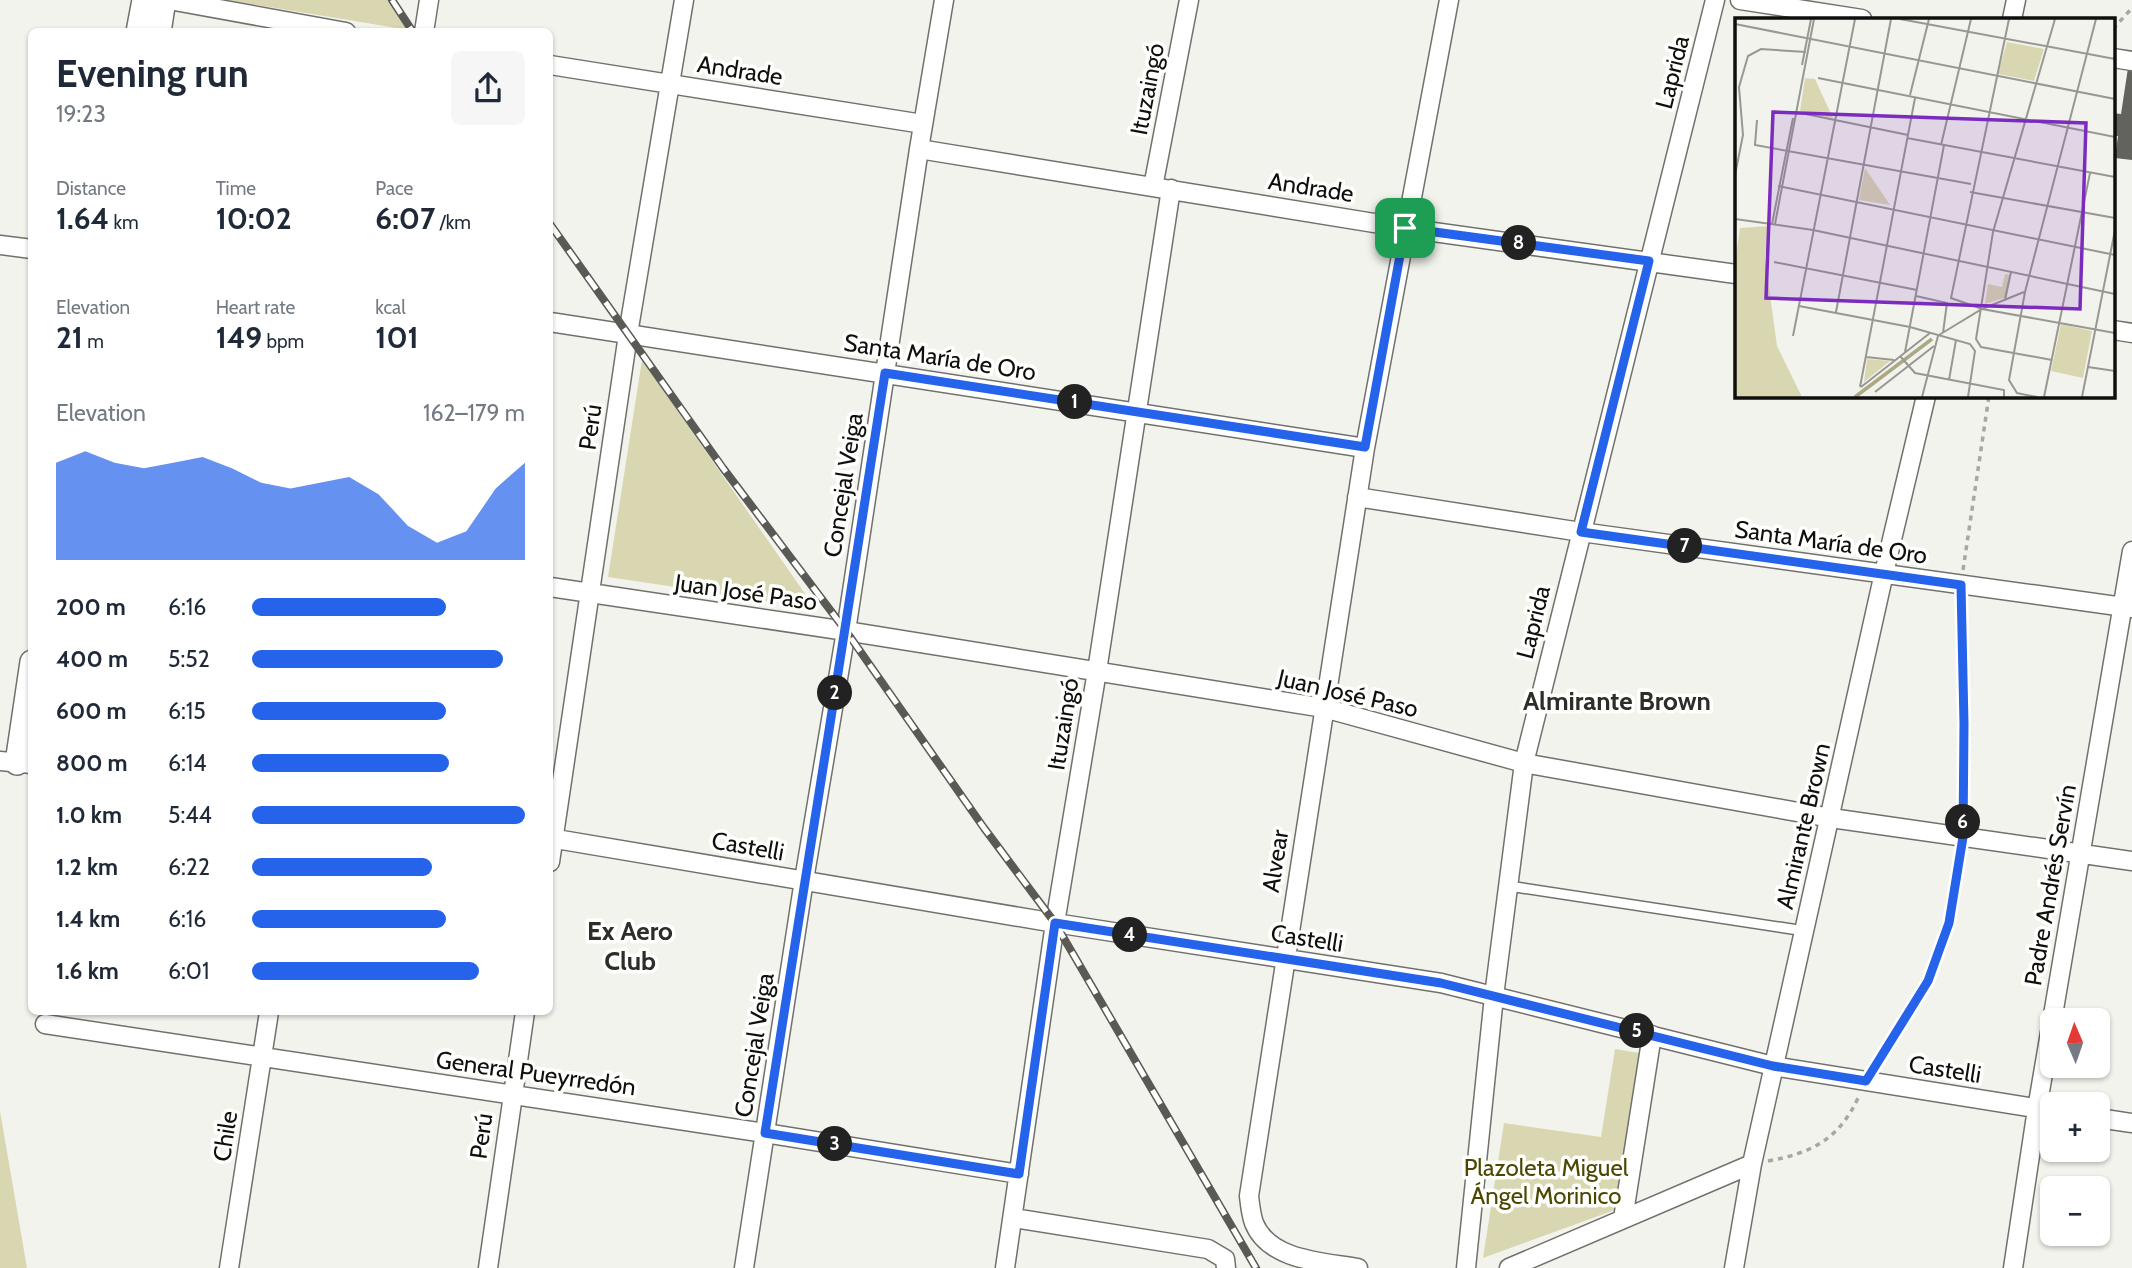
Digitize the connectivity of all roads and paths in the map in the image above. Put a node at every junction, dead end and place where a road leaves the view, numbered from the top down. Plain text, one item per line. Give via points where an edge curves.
1 (144, 0) edge
2 (166, 0) edge
3 (429, 0) edge
4 (684, 0) edge
5 (944, 0) edge
6 (1189, 0) edge
7 (1448, 0) edge
8 (1715, 0) edge
9 (1740, 0) edge
10 (2017, 0) edge
11 (2132, 8) edge
12 (1856, 18) edge
13 (2012, 18) edge
14 (139, 28) edge
15 (160, 28) edge
16 (324, 28) edge
17 (425, 28) edge
18 (2114, 28) edge
19 (2114, 58) edge
20 (2132, 61) edge
21 (553, 65) edge
22 (670, 83) junction
23 (923, 124) junction
24 (919, 149) junction
25 (1153, 187) junction
26 (1171, 188) junction
27 (1405, 228) junction
28 (0, 245) edge
29 (28, 248) edge
30 (1649, 261) junction
31 (1735, 274) edge
32 (553, 323) edge
33 (2114, 330) edge
34 (2132, 333) edge
35 (628, 334) junction
36 (885, 373) junction
37 (1926, 397) edge
38 (1989, 397) edge
39 (1137, 412) junction
40 (1365, 447) junction
41 (1357, 497) junction
42 (1581, 532) junction
43 (2132, 551) edge
44 (1884, 573) junction
45 (1961, 585) junction
46 (553, 588) edge
47 (590, 594) junction
48 (2127, 608) edge
49 (846, 631) junction
50 (1097, 671) junction
51 (28, 687) edge
52 (1324, 708) junction
53 (16, 763) edge
54 (1524, 763) junction
55 (1831, 818) junction
56 (553, 825) edge
57 (1963, 837) junction
58 (553, 838) edge
59 (2080, 854) junction
60 (2132, 861) edge
61 (804, 880) junction
62 (1509, 886) junction
63 (1055, 923) junction
64 (1805, 931) junction
65 (1284, 959) junction
66 (1494, 996) junction
67 (269, 1015) edge
68 (525, 1015) edge
69 (45, 1024) dead end
70 (1653, 1035) junction
71 (262, 1058) junction
72 (1773, 1066) junction
73 (1866, 1081) junction
74 (2047, 1092) edge
75 (512, 1094) junction
76 (2040, 1109) edge
77 (2110, 1120) edge
78 (2132, 1124) edge
79 (765, 1133) junction
80 (2040, 1135) edge
81 (1752, 1164) junction
82 (1019, 1174) junction
83 (1013, 1218) junction
84 (1623, 1219) junction
85 (1226, 1264) edge
86 (229, 1268) edge
87 (488, 1268) edge
88 (744, 1268) edge
89 (1005, 1268) edge
90 (1358, 1268) edge
91 (1466, 1268) edge
92 (1509, 1268) edge
93 (1734, 1268) edge
94 (2013, 1268) edge

1 - 14 street
2 - 15 street
2 - 16 street
3 - 17 street
4 - 22 street, Perú
5 - 23 street, Concejal Veiga
6 - 25 street, Ituzaingó
7 - 27 street, Alvear
8 - 30 street, Laprida
9 - 12 street
10 - 13 street
11 - 18 path
19 - 20 street
21 - 22 street, Andrade
22 - 23 street, Andrade
22 - 35 street, Perú
23 - 24 street, Concejal Veiga
24 - 25 street, Andrade
24 - 36 street, Concejal Veiga
25 - 26 street, Andrade
26 - 27 street, Andrade
26 - 39 street, Ituzaingó
27 - 30 street, Andrade
27 - 40 street, Alvear
28 - 29 street
30 - 31 street, Andrade
30 - 42 street, Laprida
32 - 35 street, Santa María de Oro
33 - 34 street
35 - 36 street, Santa María de Oro
35 - 47 street, Perú
36 - 39 street, Santa María de Oro
36 - 49 street, Concejal Veiga
37 - 44 street, Almirante Brown
38 - 45 path
39 - 40 street, Santa María de Oro
39 - 50 street, Ituzaingó
40 - 41 street, Alvear
41 - 42 street, Santa María de Oro
41 - 52 street, Alvear
42 - 44 street, Santa María de Oro
42 - 54 street, Laprida
43 - 48 street, Padre Andrés Servín
44 - 45 street, Santa María de Oro
44 - 55 street, Almirante Brown
45 - 48 street, Santa María de Oro
45 - 57 path
46 - 47 street, Juan José Paso
47 - 49 street, Juan José Paso
47 - 56 street, Perú
48 - 59 street, Padre Andrés Servín
49 - 50 street, Juan José Paso
49 - 61 street, Concejal Veiga
50 - 52 street, Juan José Paso
50 - 63 street, Ituzaingó
51 - 53 street
52 - 54 street, Juan José Paso
52 - 65 street, Alvear
54 - 55 street, Juan José Paso
54 - 62 street, Laprida
55 - 57 street, Juan José Paso
55 - 64 street, Almirante Brown
57 - 59 street, Juan José Paso
57 - 73 path via 1949,923 1928,981
58 - 61 street, Castelli
59 - 60 street, Juan José Paso
59 - 74 street, Padre Andrés Servín
61 - 63 street, Castelli
61 - 79 street, Concejal Veiga
62 - 64 lane
62 - 66 street, Laprida
63 - 65 street, Castelli
63 - 82 street, Ituzaingó
64 - 72 street, Almirante Brown
65 - 66 street, Castelli via 1441,983
65 - 90 street, Alvear via 1249,1196 1255,1225 1268,1243 1292,1256
66 - 70 street, Castelli
66 - 91 street, Laprida
67 - 71 street, Chile
68 - 75 street, Perú
69 - 71 street, General Pueyrredón
70 - 72 street, Castelli
70 - 84 street
71 - 75 street, General Pueyrredón
71 - 86 street, Chile
72 - 73 street, Castelli
72 - 81 street, Almirante Brown
73 - 76 street, Castelli
73 - 81 path via 1851,1114 1828,1139 1787,1158
75 - 79 street, General Pueyrredón
75 - 87 street, Perú
77 - 78 street
79 - 82 street, General Pueyrredón
79 - 88 street, Concejal Veiga
80 - 94 street, Padre Andrés Servín
81 - 84 street
81 - 93 street, Almirante Brown
82 - 83 street, Ituzaingó
83 - 85 street via 1208,1250
83 - 89 street, Ituzaingó
84 - 92 street

